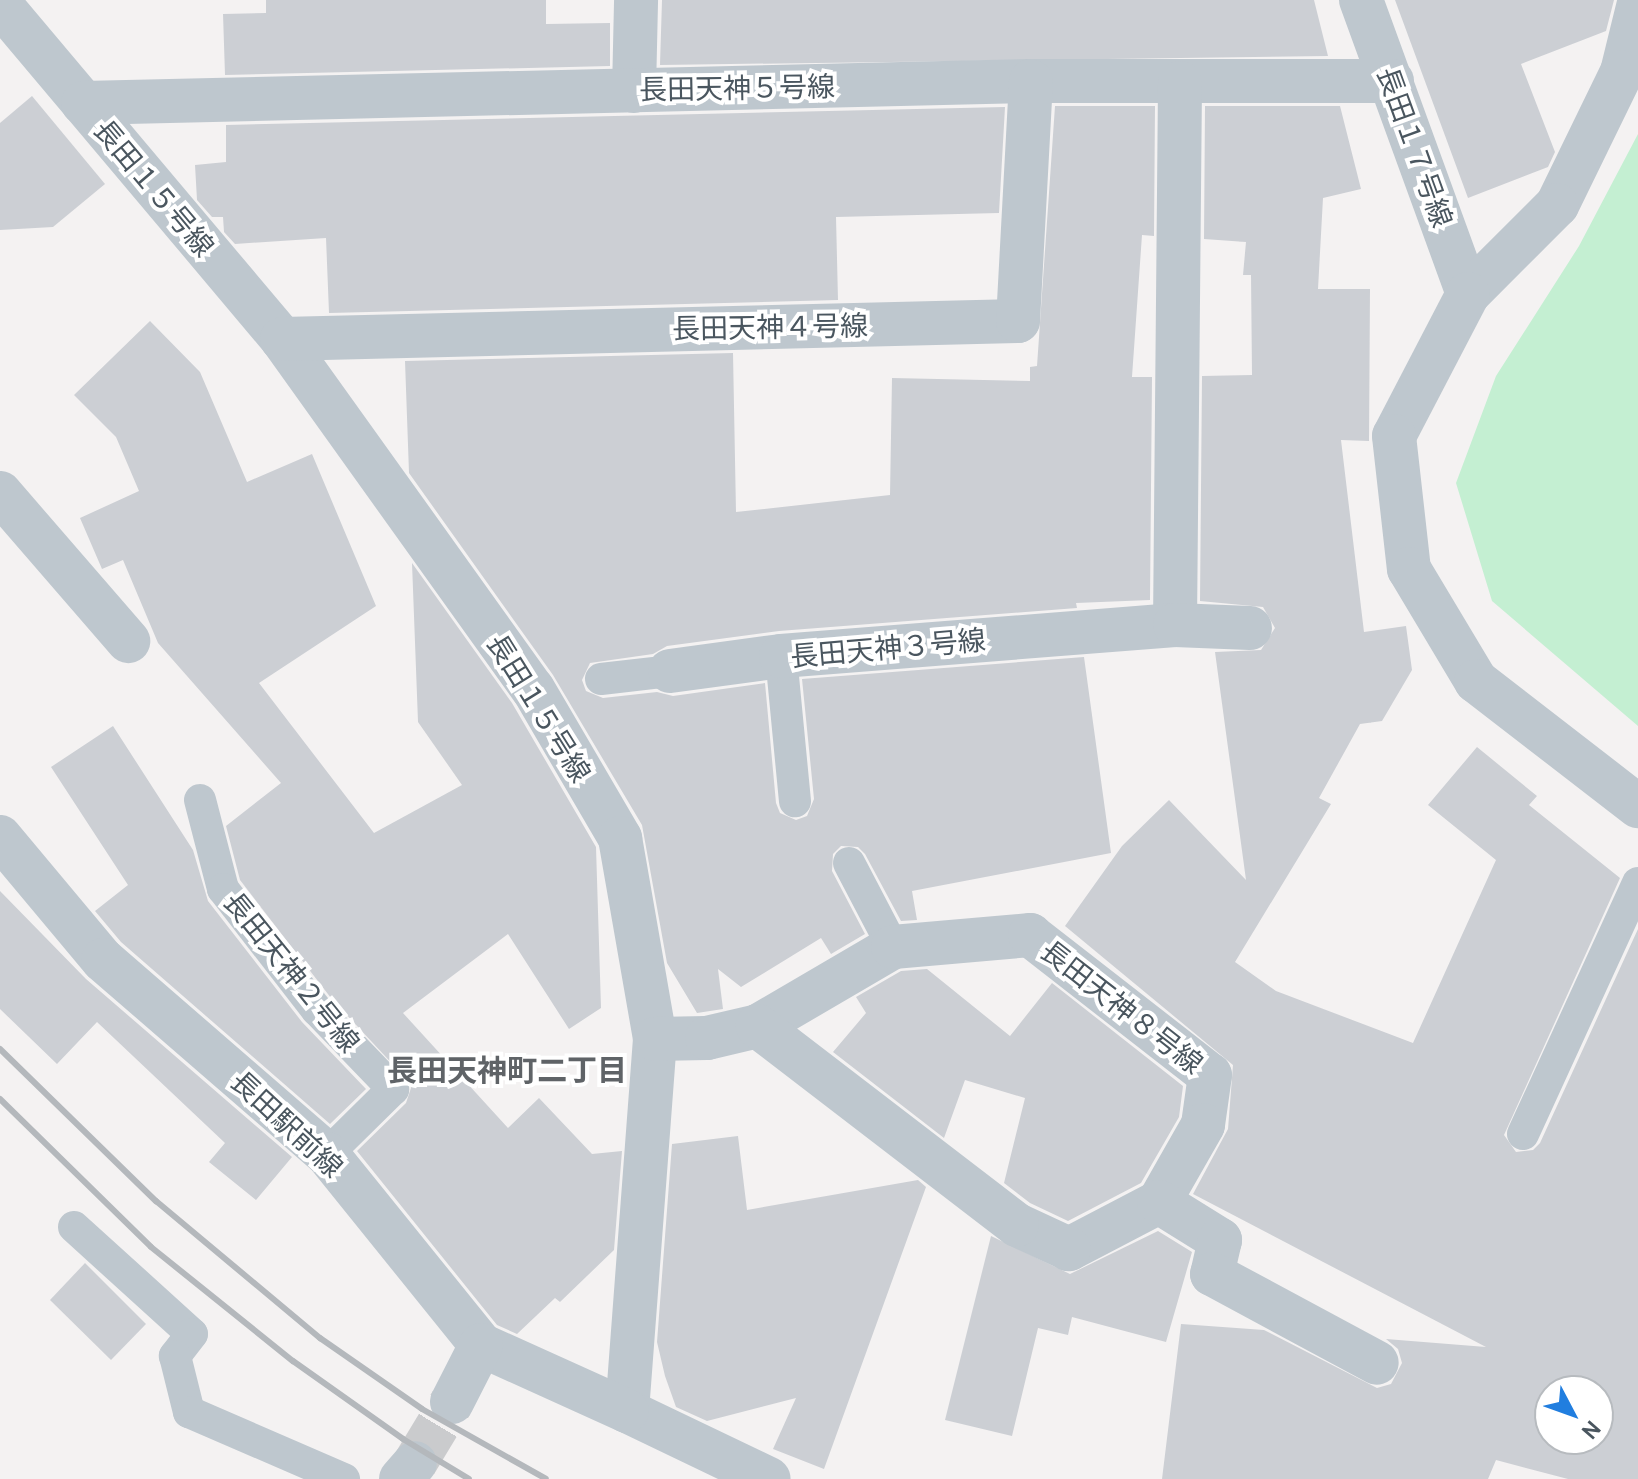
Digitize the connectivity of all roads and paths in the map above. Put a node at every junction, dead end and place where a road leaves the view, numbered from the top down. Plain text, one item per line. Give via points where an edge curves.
1 (636, 0) edge
2 (1361, 0) edge
3 (0, 4) edge
4 (1638, 7) edge
5 (1031, 81) junction
6 (1392, 81) junction
7 (1180, 83) junction
8 (634, 91) junction
9 (83, 103) junction
10 (1468, 294) junction
11 (282, 339) junction
12 (0, 493) edge
13 (1175, 625) junction
14 (1250, 628) dead end
15 (128, 641) dead end
16 (781, 656) junction
17 (670, 671) joint
18 (601, 679) dead end
19 (200, 800) dead end
20 (795, 801) dead end
21 (1638, 806) edge
22 (0, 837) edge
23 (849, 863) dead end
24 (1638, 883) edge
25 (893, 947) junction
26 (758, 1026) junction
27 (655, 1039) junction
28 (1523, 1134) dead end
29 (327, 1154) junction
30 (1159, 1202) junction
31 (74, 1227) dead end
32 (481, 1345) junction
33 (1377, 1363) dead end
34 (452, 1402) tunnel mouth
35 (627, 1411) junction
36 (344, 1479) edge
37 (769, 1479) edge

1 - 8 street
2 - 6 street, 長田１７号線
3 - 9 street, 長田１５号線
4 - 10 street via 1622,72 1557,205
5 - 7 street, 長田天神５号線
5 - 8 street, 長田天神５号線
5 - 11 street, 長田天神４号線 via 1018,321
6 - 7 street, 長田天神５号線
6 - 10 street, 長田１７号線
7 - 13 street
8 - 9 street, 長田天神５号線
9 - 11 street, 長田１５号線
10 - 21 street via 1394,436 1409,569 1476,681
11 - 27 street, 長田１５号線 via 533,689 620,838
12 - 15 street
13 - 14 street, 長田天神３号線
13 - 16 street, 長田天神３号線
16 - 17 street, 長田天神３号線
16 - 20 lane
17 - 18 lane, 長田天神３号線
19 - 29 lane, 長田天神２号線 via 223,889 317,1010 393,1089
22 - 29 street, 長田駅前線 via 103,960
23 - 25 lane
24 - 28 lane
25 - 26 street, 長田天神８号線
25 - 30 street, 長田天神８号線 via 1030,935 1210,1075 1203,1125
26 - 27 street, 長田天神８号線 via 707,1038
26 - 30 street via 1017,1225 1069,1249
27 - 35 street, 長田１５号線
29 - 32 street, 長田駅前線
30 - 33 street via 1220,1240 1212,1274
31 - 36 lane via 192,1334 175,1356 189,1412
32 - 34 street
32 - 35 street, 長田駅前線
35 - 37 street

